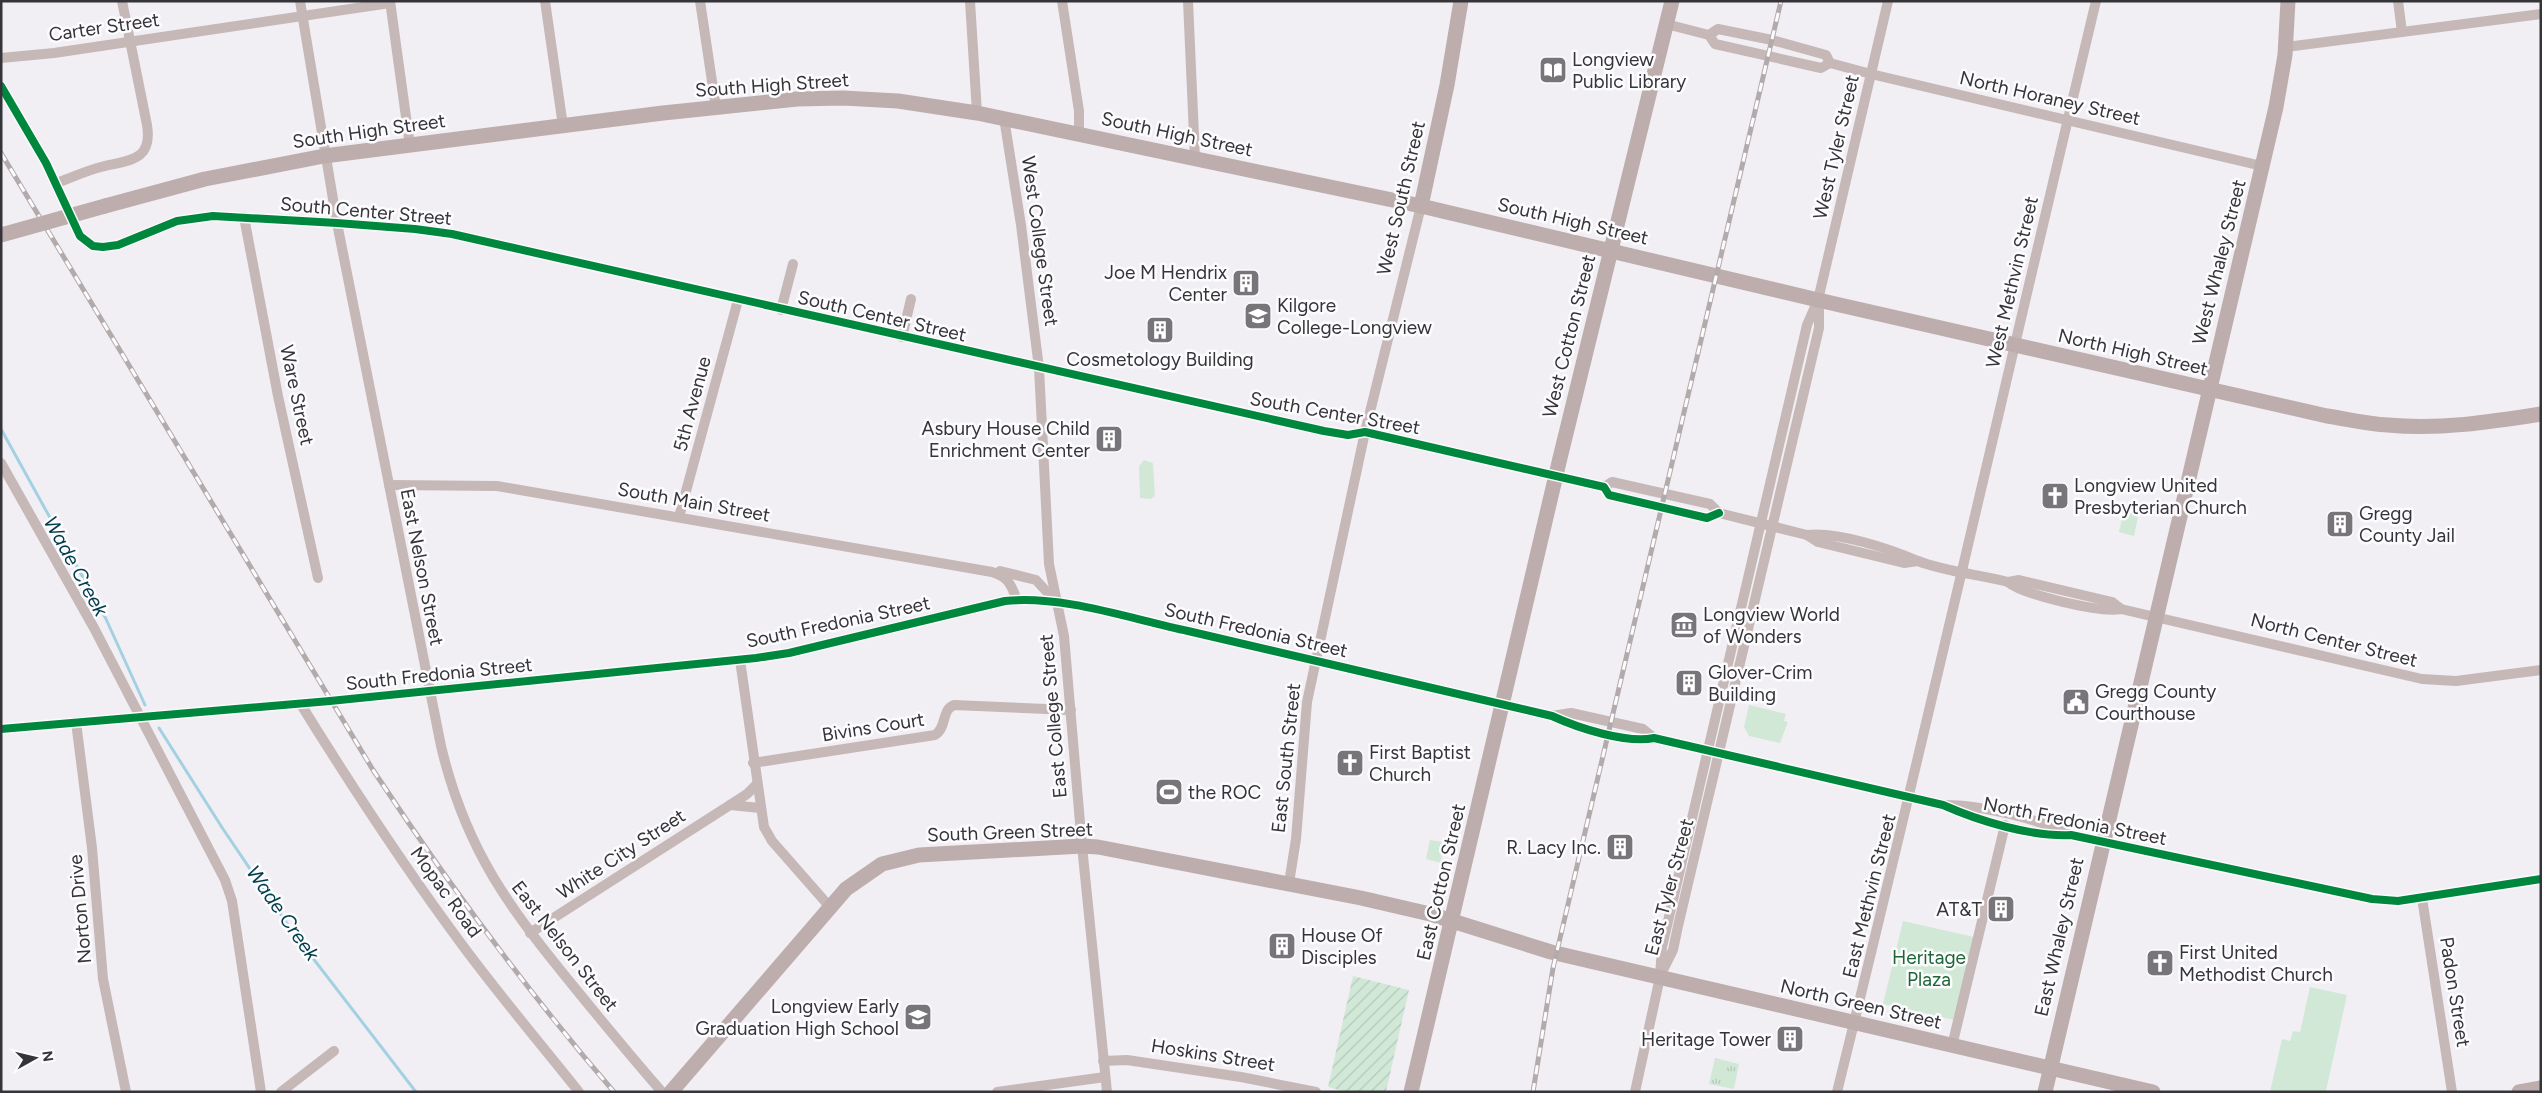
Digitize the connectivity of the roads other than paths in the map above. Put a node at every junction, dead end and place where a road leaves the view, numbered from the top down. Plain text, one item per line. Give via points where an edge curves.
1 (122, 1) edge
2 (300, 1) edge
3 (545, 1) edge
4 (700, 1) edge
5 (970, 1) edge
6 (1062, 1) edge
7 (1188, 1) edge
8 (1461, 1) edge
9 (1672, 1) edge
10 (1888, 1) edge
11 (2096, 1) edge
12 (2288, 1) edge
13 (2398, 1) edge
14 (390, 2) edge
15 (302, 14) junction
16 (2541, 14) edge
17 (1666, 24) junction
18 (2402, 32) junction
19 (1710, 34) junction
20 (131, 41) junction
21 (2286, 47) junction
22 (1, 58) edge
23 (1830, 63) junction
24 (1871, 74) junction
25 (1, 86) edge
26 (716, 108) junction
27 (977, 113) junction
28 (1004, 118) junction
29 (2068, 120) junction
30 (563, 126) junction
31 (1079, 134) junction
32 (410, 146) junction
33 (324, 156) junction
34 (1195, 158) junction
35 (2262, 166) junction
36 (56, 183) junction
37 (1420, 206) junction
38 (244, 217) junction
39 (337, 222) junction
40 (1, 235) edge
41 (1612, 250) junction
42 (793, 264) dead end
43 (1720, 276) joint
44 (911, 299) dead end
45 (738, 300) junction
46 (1818, 300) junction
47 (781, 310) junction
48 (902, 336) junction
49 (2016, 345) junction
50 (1039, 368) junction
51 (2208, 390) junction
52 (2541, 414) edge
53 (1366, 432) junction
54 (1, 463) edge
55 (1555, 477) junction
56 (389, 485) junction
57 (1604, 487) junction
58 (1665, 494) joint
59 (1662, 508) joint
60 (1719, 513) junction
61 (679, 517) junction
62 (1761, 524) junction
63 (1772, 527) junction
64 (1961, 571) junction
65 (992, 572) junction
66 (318, 578) dead end
67 (1016, 600) junction
68 (1057, 604) junction
69 (2155, 617) junction
70 (740, 660) junction
71 (1315, 660) junction
72 (2541, 670) edge
73 (430, 690) junction
74 (300, 704) junction
75 (1503, 705) junction
76 (1071, 710) junction
77 (138, 716) junction
78 (1552, 716) junction
79 (76, 722) junction
80 (1610, 722) joint
81 (1, 729) edge
82 (1608, 733) joint
83 (1654, 738) junction
84 (1708, 751) junction
85 (1719, 753) junction
86 (753, 763) junction
87 (757, 784) junction
88 (1910, 798) junction
89 (730, 805) junction
90 (1943, 805) junction
91 (760, 808) junction
92 (2005, 825) junction
93 (2071, 835) junction
94 (2102, 842) junction
95 (1082, 846) junction
96 (2541, 879) edge
97 (1289, 883) junction
98 (2422, 898) junction
99 (829, 906) junction
100 (1453, 921) junction
101 (530, 933) junction
102 (1560, 954) joint
103 (1660, 977) junction
104 (1854, 1023) junction
105 (1952, 1046) junction
106 (334, 1050) dead end
107 (1103, 1061) junction
108 (2049, 1069) junction
109 (1105, 1077) junction
110 (294, 1088) edge
111 (2541, 1088) edge
112 (126, 1092) edge
113 (261, 1092) edge
114 (280, 1092) edge
115 (579, 1092) edge
116 (662, 1092) edge
117 (671, 1092) edge
118 (997, 1092) edge
119 (1107, 1092) edge
120 (1316, 1092) edge
121 (1411, 1092) edge
122 (1635, 1092) edge
123 (1837, 1092) edge
124 (2045, 1092) edge
125 (2153, 1092) edge
126 (2452, 1092) edge
127 (2519, 1092) edge

1 - 20 street
2 - 15 street, East Nelson Street
3 - 30 street
4 - 26 street
5 - 27 street
6 - 31 street via 1080,119
7 - 34 street
8 - 37 main road, West South Street via 1448,85
9 - 17 main road, West Cotton Street
10 - 24 street, West Tyler Street
11 - 29 street, West Methvin Street
12 - 21 main road, West Whaley Street
13 - 18 street
14 - 15 street, Carter Street
14 - 32 street
15 - 20 street, Carter Street
15 - 33 street, East Nelson Street
16 - 18 street
17 - 19 street
17 - 41 main road, West Cotton Street
18 - 21 street
19 - 23 street, North Horaney Street via 1718,30 1772,40 1826,55
19 - 23 street, North Horaney Street via 1715,44 1821,68
20 - 22 street, Carter Street
20 - 36 street via 148,132 147,145 131,161 101,167
21 - 35 main road, West Whaley Street
23 - 24 street, North Horaney Street
24 - 29 street, North Horaney Street
24 - 46 street, West Tyler Street
25 - 36 street
26 - 27 main road, South High Street via 797,99 857,98 910,102
26 - 30 main road, South High Street
27 - 28 main road, South High Street
28 - 31 main road, South High Street
28 - 50 street, West College Street
29 - 35 street, North Horaney Street
29 - 49 street, West Methvin Street
30 - 32 main road, South High Street
31 - 34 main road, South High Street
32 - 33 main road, South High Street
33 - 39 street, East Nelson Street
33 - 40 main road, South High Street, bridge via 205,179
34 - 37 main road, South High Street
35 - 51 main road, West Whaley Street
36 - 38 street, South Center Street via 80,236 103,247 118,245 164,225 189,219
37 - 41 main road, South High Street
37 - 53 street, West South Street
38 - 39 street, South Center Street
38 - 66 street, Ware Street via 278,396
39 - 45 street, South Center Street via 452,234
39 - 56 street, East Nelson Street
41 - 43 main road, South High Street
41 - 55 main road, West Cotton Street
42 - 47 street
43 - 46 main road, North High Street
44 - 48 street
45 - 47 street, South Center Street
45 - 61 street, 5th Avenue
46 - 49 main road, North High Street
46 - 62 street, West Tyler Street via 1807,325
46 - 63 street, West Tyler Street via 1819,328
47 - 48 street, South Center Street
48 - 50 street, South Center Street
49 - 51 main road, North High Street
49 - 64 street, West Methvin Street
50 - 53 street, South Center Street via 1348,435
50 - 68 street, East College Street via 1049,564
51 - 52 main road, North High Street via 2387,426 2489,423
51 - 69 main road, West Whaley Street
53 - 55 street, South Center Street
53 - 71 street, East South Street
54 - 77 street via 94,628
55 - 57 street, South Center Street
55 - 75 main road, East Cotton Street
56 - 61 street, South Main Street via 496,486
56 - 73 street, East Nelson Street
57 - 58 street, South Center Street via 1612,482
57 - 59 street, South Center Street via 1609,494
58 - 60 street, North Center Street via 1710,504
59 - 60 street, North Center Street via 1707,518
60 - 62 street, North Center Street
61 - 65 street, South Main Street
62 - 63 street, North Center Street
62 - 84 street, East Tyler Street
63 - 64 street, North Center Street via 1904,563 1918,561
63 - 85 street, East Tyler Street
64 - 69 street, North Center Street via 2008,582 2019,580 2104,600 2121,609
64 - 88 street, East Methvin Street
65 - 67 street, South Main Street via 1010,581
65 - 68 street, South Main Street via 1005,571 1032,578
67 - 68 street, South Fredonia Street
67 - 70 street, South Fredonia Street via 789,653
68 - 71 street, South Fredonia Street
68 - 76 street, East College Street via 1064,636
69 - 72 street, North Center Street via 2422,679 2461,681
69 - 94 main road, East Whaley Street
70 - 73 street, South Fredonia Street
70 - 86 street
71 - 75 street, South Fredonia Street
71 - 97 street, East South Street via 1304,718 1296,839
73 - 74 street, South Fredonia Street
73 - 101 street, East Nelson Street via 448,775 462,816 487,869
74 - 77 street, South Fredonia Street
74 - 115 street, Mopac Road via 361,801 464,948
75 - 78 street, South Fredonia Street
75 - 100 main road, East Cotton Street
76 - 86 street, Bivins Court via 954,705 948,710 942,730 935,735
76 - 95 street, East College Street
77 - 79 street, South Fredonia Street
77 - 113 street via 230,894
78 - 80 street, South Fredonia Street via 1571,713
78 - 82 street, South Fredonia Street
79 - 81 street, South Fredonia Street
79 - 112 street, Norton Drive via 92,848 103,979
80 - 83 street, North Fredonia Street via 1642,729
82 - 83 street, North Fredonia Street via 1639,741
83 - 84 street, North Fredonia Street
84 - 85 street, North Fredonia Street
84 - 103 street, East Tyler Street via 1662,947
85 - 88 street, North Fredonia Street
85 - 103 street, East Tyler Street via 1673,950
86 - 87 street
87 - 89 street, White City Street
87 - 91 street
88 - 90 street, North Fredonia Street
88 - 104 street, East Methvin Street
89 - 91 street
89 - 101 street, White City Street
90 - 92 street, North Fredonia Street via 1962,814
90 - 93 street, North Fredonia Street via 1964,805 2044,824
91 - 99 street via 768,837
92 - 93 street, North Fredonia Street via 2051,836
92 - 105 street
93 - 94 street, North Fredonia Street
94 - 98 street, North Fredonia Street via 2372,900
94 - 108 main road, East Whaley Street
95 - 97 main road, South Green Street
95 - 99 main road, South Green Street via 925,855 894,860 872,870
95 - 107 street, East College Street
96 - 98 street, North Fredonia Street
97 - 100 main road, South Green Street
98 - 126 street, Padon Street
99 - 117 main road, South Green Street
100 - 102 main road, South Green Street
100 - 121 main road, East Cotton Street
101 - 116 street, East Nelson Street
102 - 103 main road, North Green Street
103 - 104 main road, North Green Street
103 - 122 street, East Tyler Street
104 - 105 main road, North Green Street
104 - 123 street, East Methvin Street
105 - 108 main road, North Green Street
106 - 110 street
107 - 109 street, East College Street
107 - 120 street, Hoskins Street via 1137,1061
108 - 124 main road, East Whaley Street
108 - 125 main road, North Green Street
109 - 118 street
109 - 119 street, East College Street
110 - 114 street
111 - 127 main road

